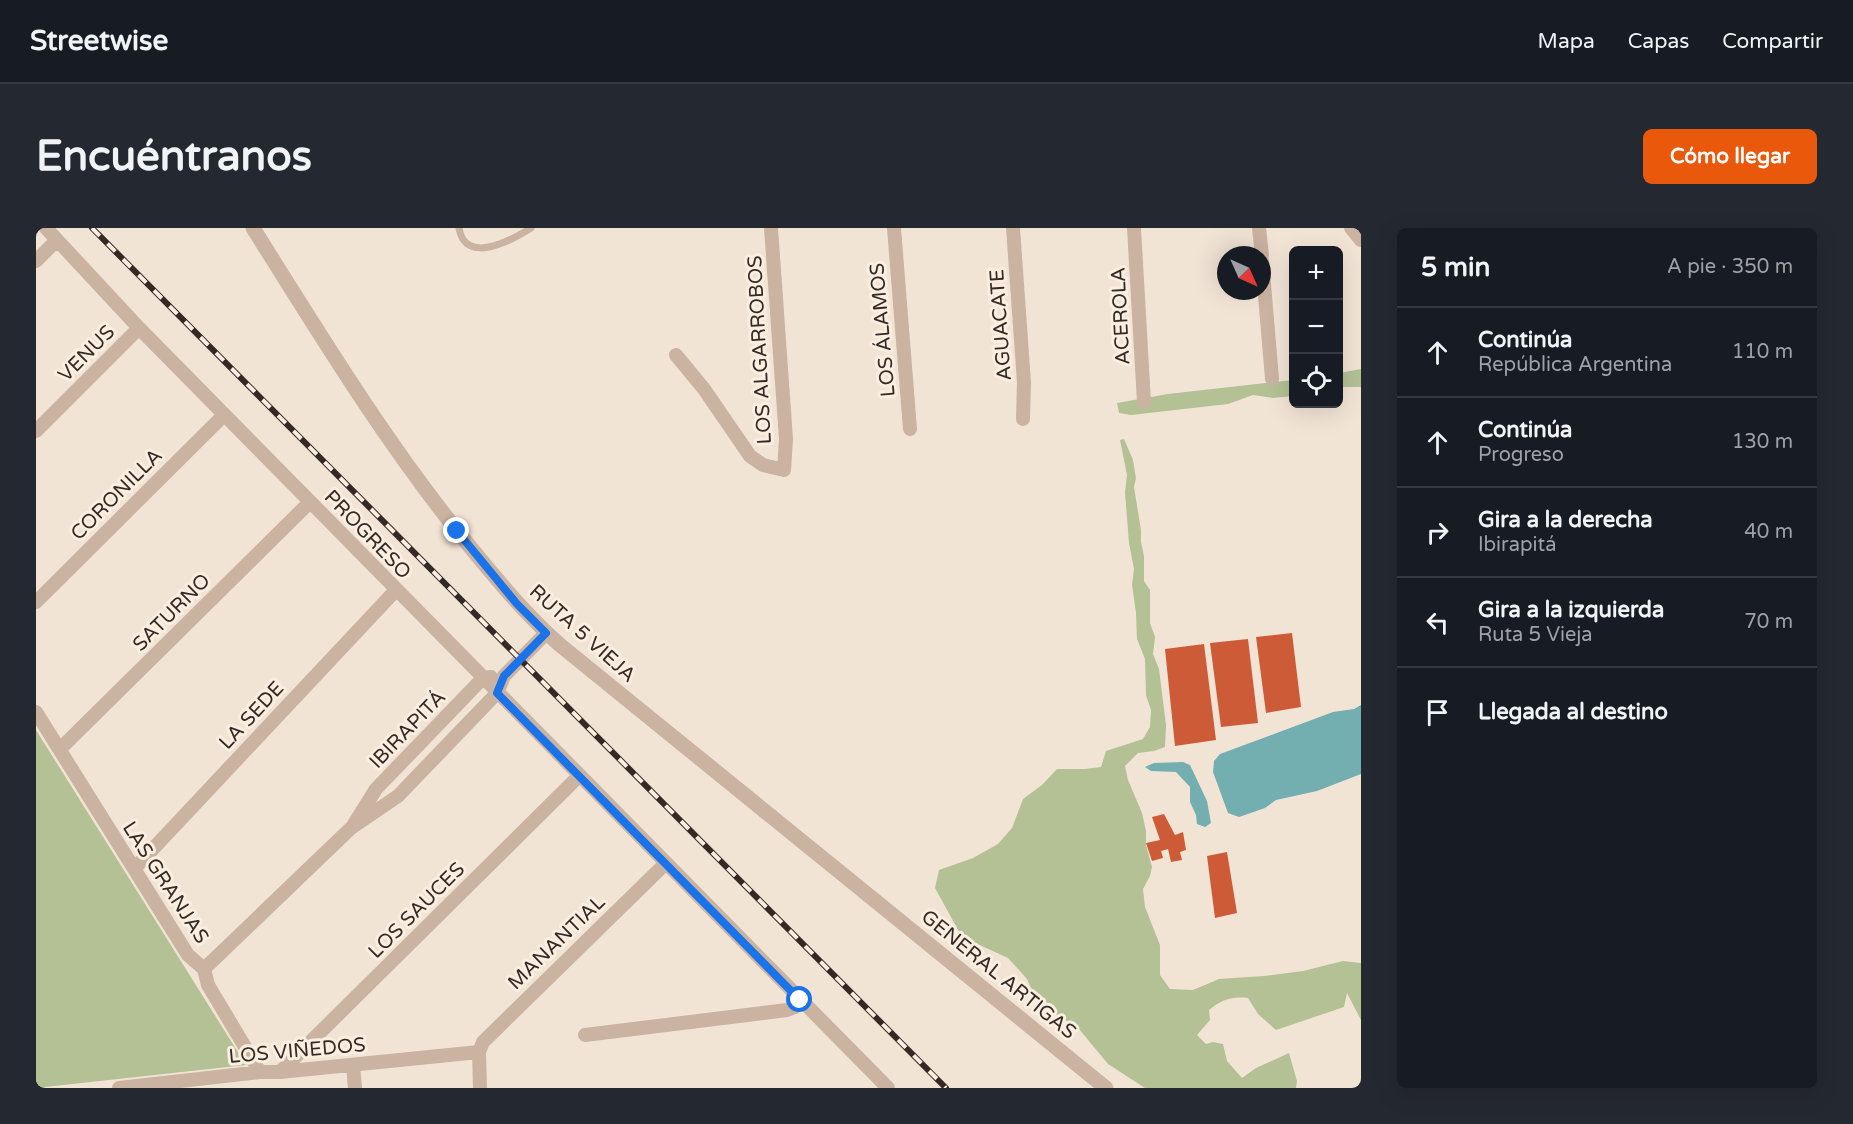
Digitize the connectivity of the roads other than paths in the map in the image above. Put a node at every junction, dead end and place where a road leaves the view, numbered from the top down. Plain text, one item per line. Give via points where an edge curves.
1 (46, 228) edge
2 (253, 228) edge
3 (459, 228) edge
4 (531, 228) edge
5 (771, 228) edge
6 (894, 228) edge
7 (1013, 228) edge
8 (1134, 228) edge
9 (1259, 228) edge
10 (57, 240) junction
11 (1261, 246) edge
12 (36, 261) edge
13 (1265, 300) edge
14 (138, 327) junction
15 (676, 355) dead end
16 (1272, 379) dead end
17 (1144, 402) dead end
18 (224, 415) junction
19 (1023, 419) dead end
20 (910, 429) dead end
21 (36, 431) edge
22 (310, 502) junction
23 (396, 590) junction
24 (36, 602) edge
25 (546, 633) junction
26 (504, 676) junction
27 (483, 678) junction
28 (497, 693) junction
29 (36, 712) edge
30 (60, 749) junction
31 (579, 776) junction
32 (351, 828) junction
33 (665, 864) junction
34 (135, 868) junction
35 (866, 893) joint
36 (204, 969) junction
37 (800, 1000) junction
38 (585, 1035) dead end
39 (479, 1052) junction
40 (352, 1065) junction
41 (260, 1072) junction
42 (280, 1072) junction
43 (119, 1088) edge
44 (355, 1088) edge
45 (480, 1088) edge
46 (888, 1088) edge
47 (1106, 1088) edge

1 - 10 street, PROGRESO
2 - 25 street, RUTA 5 VIEJA via 400,457 510,595
3 - 4 lane via 469,246 480,248 513,239
5 - 15 street, LOS ALGARROBOS via 786,439 784,470 763,465 750,456
6 - 20 street, LOS ÁLAMOS
7 - 19 street, AGUACATE
8 - 17 street, ACEROLA
9 - 11 street
10 - 12 street
10 - 14 street, PROGRESO
13 - 16 street
14 - 18 street, PROGRESO
14 - 21 street, VENUS
18 - 22 street, PROGRESO
18 - 24 street, CORONILLA
22 - 23 street, PROGRESO
22 - 30 street, SATURNO
23 - 27 street, PROGRESO
23 - 34 street, LA SEDE
25 - 26 street, IBIRAPITÁ
25 - 35 street, RUTA 5 VIEJA
26 - 27 street
26 - 28 street, IBIRAPITÁ
27 - 28 street, PROGRESO
27 - 32 street, IBIRAPITÁ via 376,789
28 - 31 street, PROGRESO
28 - 32 street, IBIRAPITÁ via 398,796
29 - 30 street, LAS GRANJAS
30 - 34 street, LAS GRANJAS
31 - 33 street, PROGRESO
31 - 42 street, LOS SAUCES
32 - 36 street, IBIRAPITÁ
33 - 37 street, PROGRESO
33 - 39 street, MANANTIAL via 490,1034
34 - 36 street, LAS GRANJAS via 188,955
35 - 47 street, GENERAL ARTIGAS
36 - 41 street, LAS GRANJAS via 208,985
37 - 38 street via 788,1010
37 - 46 street, PROGRESO
39 - 40 street, LOS VIÑEDOS
39 - 45 street
40 - 42 street, LOS VIÑEDOS
40 - 44 street
41 - 42 street, LOS VIÑEDOS
41 - 43 street, LOS VIÑEDOS

